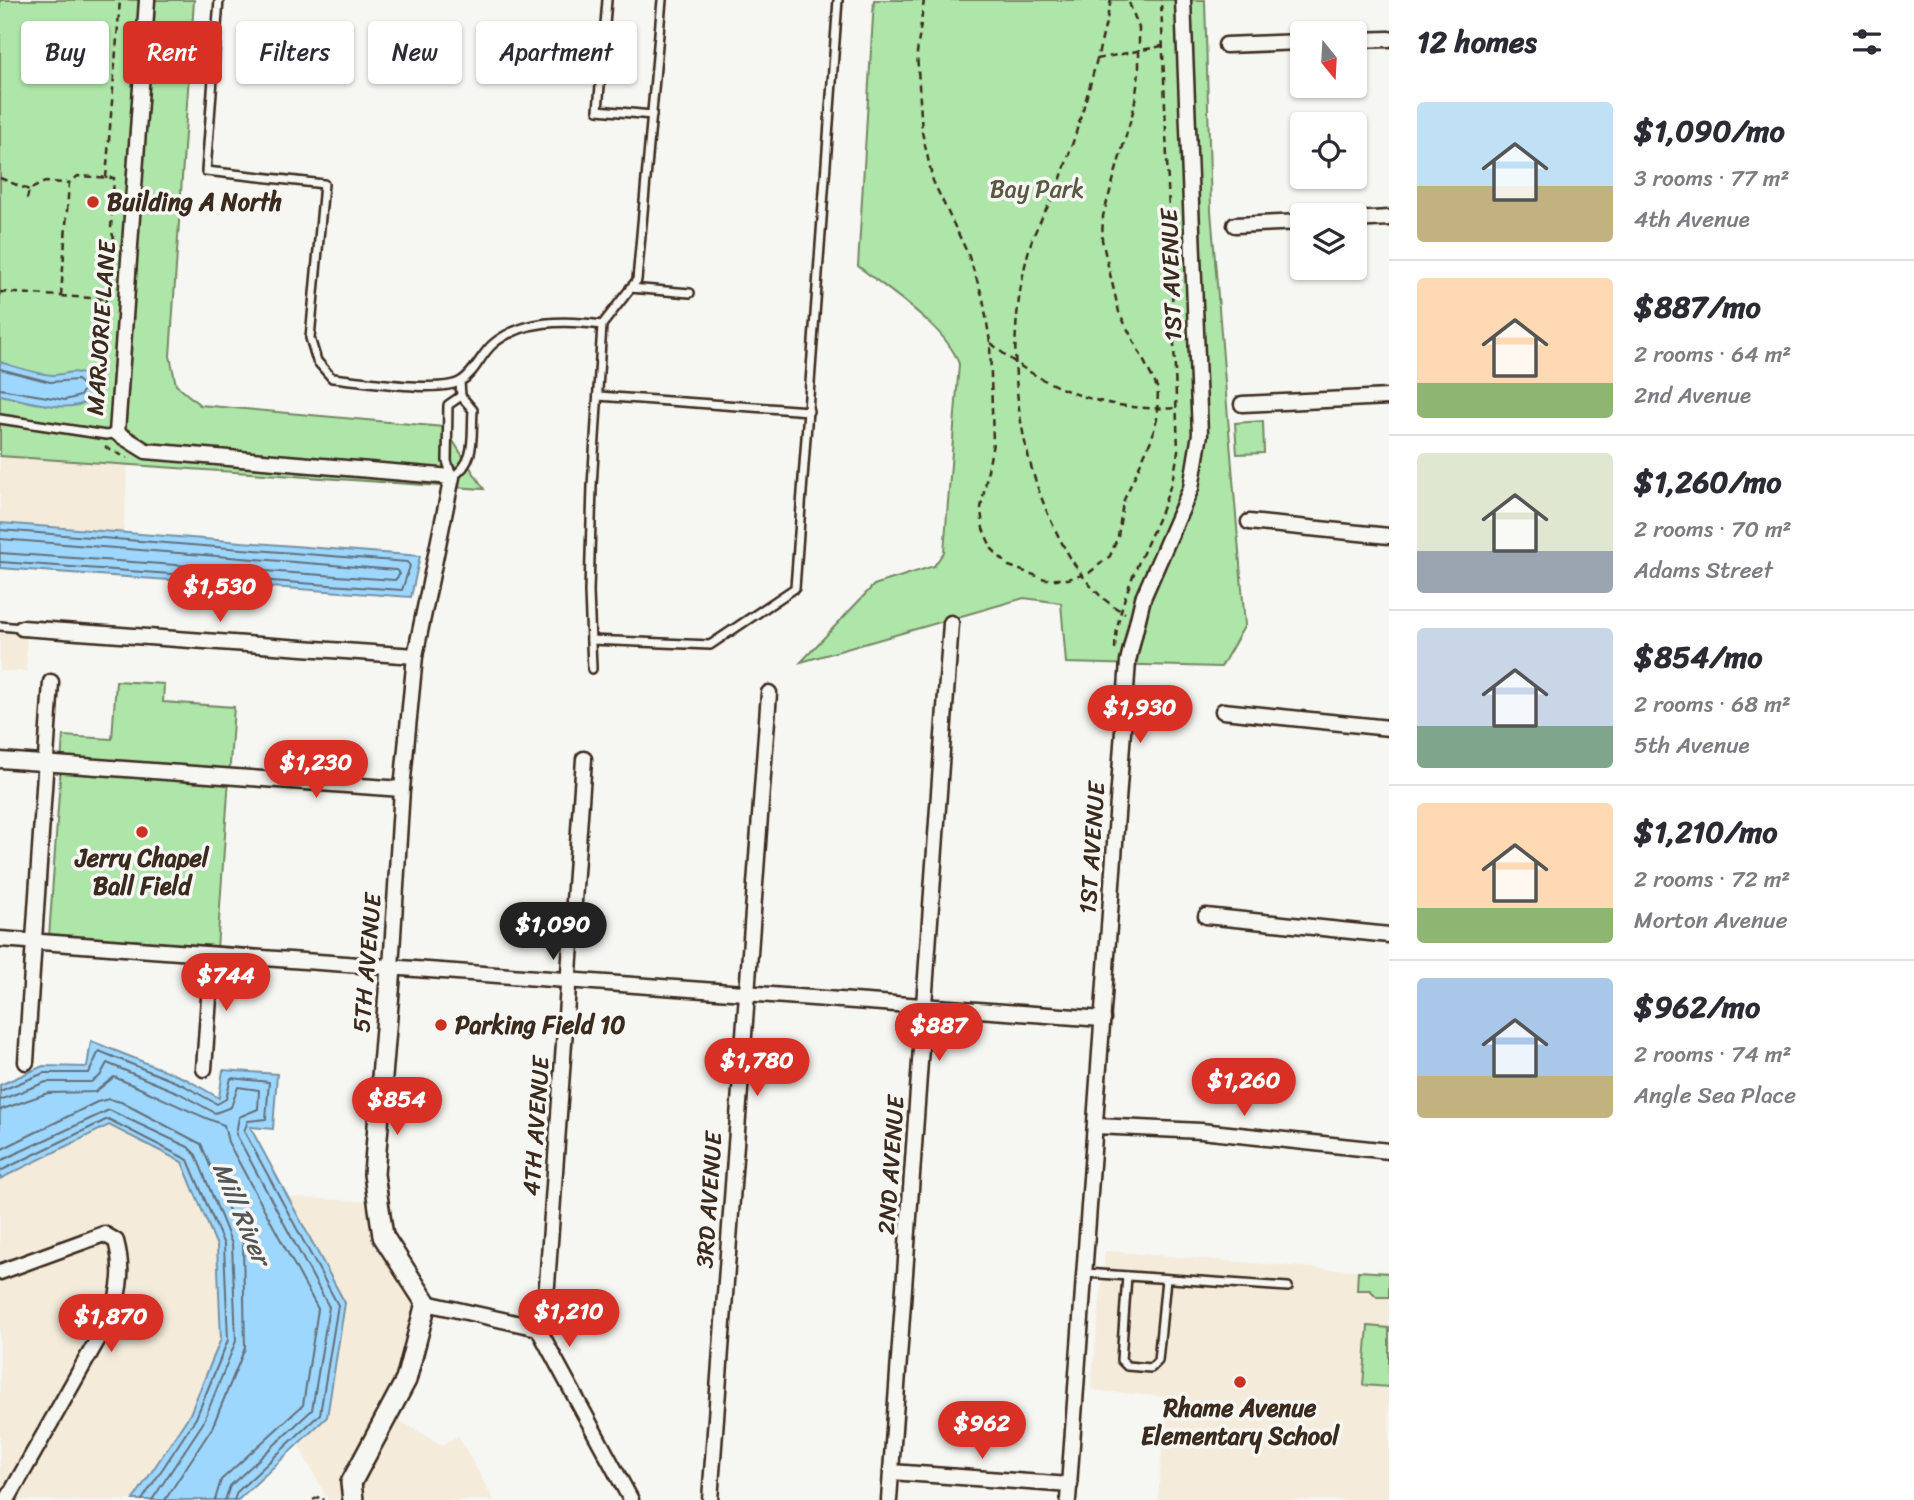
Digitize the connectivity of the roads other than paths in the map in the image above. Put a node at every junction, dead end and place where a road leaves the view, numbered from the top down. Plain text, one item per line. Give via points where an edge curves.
1 (147, 0) edge
2 (219, 0) edge
3 (607, 0) edge
4 (662, 0) edge
5 (838, 0) edge
6 (1183, 0) edge
7 (1389, 39) edge
8 (1367, 40) edge
9 (1290, 42) edge
10 (1226, 45) dead end
11 (652, 115) junction
12 (1389, 218) edge
13 (1367, 219) edge
14 (1290, 223) edge
15 (1235, 225) dead end
16 (631, 288) junction
17 (690, 293) dead end
18 (602, 325) junction
19 (460, 382) junction
20 (461, 396) junction
21 (598, 396) junction
22 (1389, 397) edge
23 (1242, 404) dead end
24 (809, 411) junction
25 (0, 419) edge
26 (117, 433) junction
27 (450, 483) junction
28 (1250, 522) dead end
29 (1389, 536) edge
30 (951, 623) dead end
31 (0, 626) edge
32 (22, 628) joint
33 (591, 640) junction
34 (415, 656) junction
35 (592, 669) dead end
36 (51, 682) dead end
37 (769, 693) dead end
38 (1223, 711) dead end
39 (1389, 728) edge
40 (584, 759) dead end
41 (0, 760) edge
42 (46, 764) junction
43 (402, 789) junction
44 (1206, 916) dead end
45 (1389, 935) edge
46 (0, 939) edge
47 (33, 942) junction
48 (212, 955) junction
49 (391, 968) junction
50 (568, 980) junction
51 (747, 993) junction
52 (925, 1006) junction
53 (1103, 1019) junction
54 (26, 1062) dead end
55 (204, 1069) dead end
56 (1096, 1126) junction
57 (1389, 1151) edge
58 (0, 1272) edge
59 (1085, 1273) junction
60 (1127, 1276) junction
61 (1166, 1279) junction
62 (1288, 1287) dead end
63 (426, 1303) junction
64 (538, 1328) junction
65 (891, 1472) junction
66 (1069, 1493) edge
67 (7, 1500) edge
68 (353, 1500) edge
69 (631, 1500) edge
70 (710, 1500) edge
71 (889, 1500) edge

1 - 26 street, MARJORIE LANE
2 - 19 lane via 206,171 324,184 310,338 317,362 332,378 433,387
3 - 11 lane via 598,110
4 - 11 lane
5 - 24 lane
6 - 53 street, 1ST AVENUE via 1200,434 1191,488 1137,619 1129,661
7 - 8 street
9 - 10 street
11 - 16 lane via 637,280
12 - 13 street
14 - 15 street
16 - 17 lane
16 - 18 lane
18 - 19 lane via 567,320 525,327 493,344
18 - 21 lane
19 - 20 lane
20 - 27 lane via 449,405
20 - 27 lane via 473,410 469,462
21 - 24 lane
21 - 33 lane
22 - 23 street
24 - 33 lane via 795,588 710,645
25 - 26 lane
26 - 27 street, MARJORIE LANE via 146,451
27 - 34 street, 5TH AVENUE
28 - 29 street
30 - 52 street, 2ND AVENUE
31 - 32 lane
32 - 34 street
33 - 35 lane
34 - 43 street, 5TH AVENUE
36 - 42 street
37 - 51 street, 3RD AVENUE
38 - 39 street
40 - 50 street, 4TH AVENUE
41 - 42 street
42 - 43 street
42 - 47 street
43 - 49 street, 5TH AVENUE
44 - 45 street
46 - 47 street
47 - 48 street
47 - 54 street
48 - 49 street
48 - 55 street
49 - 50 street
49 - 63 street, 5TH AVENUE via 374,1174 383,1236
50 - 51 street
50 - 64 street, 4TH AVENUE via 547,1285
51 - 52 street
51 - 70 street, 3RD AVENUE
52 - 53 street
52 - 65 street, 2ND AVENUE
53 - 56 street, 1ST AVENUE
56 - 57 street via 1201,1131
56 - 59 street, 1ST AVENUE
58 - 67 street via 104,1234 116,1241 122,1264 118,1295 89,1359
59 - 60 lane
59 - 66 street, 1ST AVENUE
60 - 61 lane
60 - 61 lane via 1121,1360 1128,1366 1151,1368 1158,1361
61 - 62 lane
63 - 64 street
63 - 68 street via 406,1380 351,1483
64 - 69 street
65 - 66 street
65 - 71 street, 2ND AVENUE

